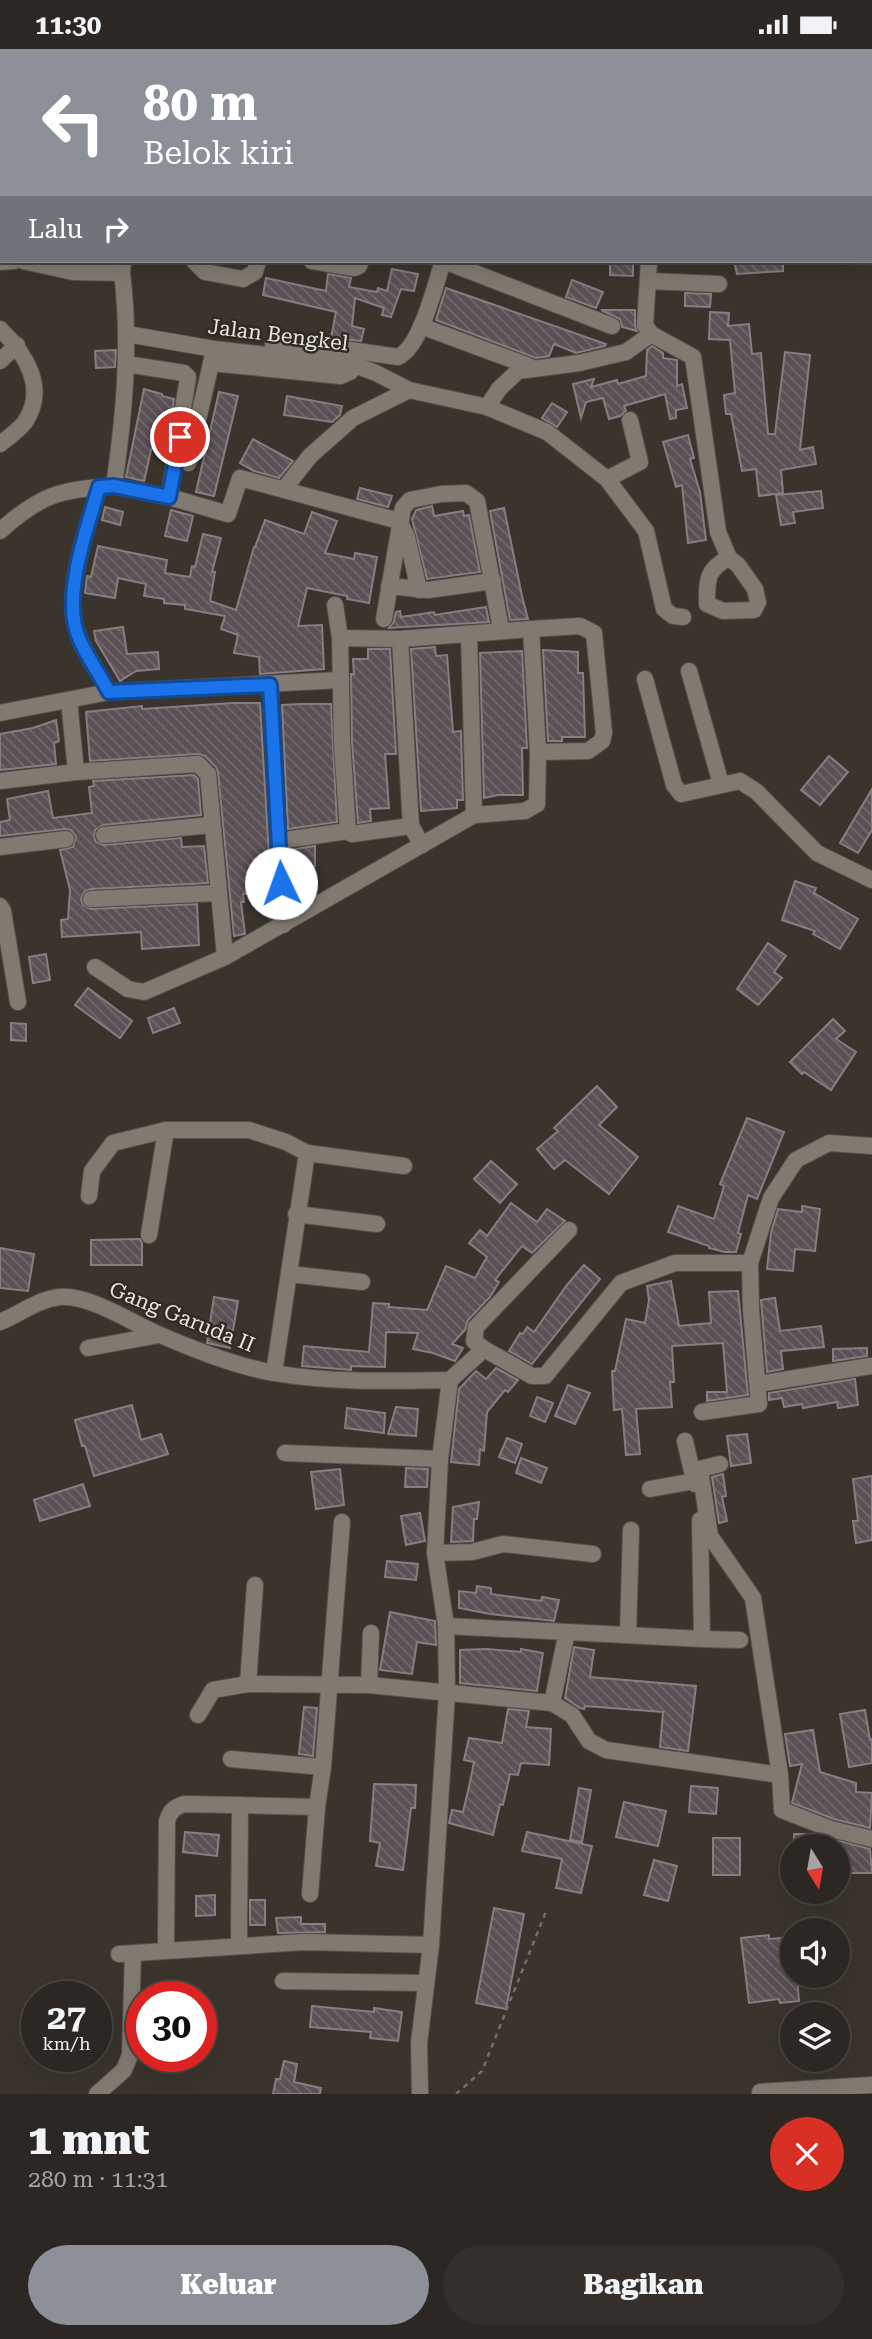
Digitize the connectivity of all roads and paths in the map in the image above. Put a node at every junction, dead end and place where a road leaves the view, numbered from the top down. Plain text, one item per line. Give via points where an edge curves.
1 (32, 263) edge
2 (196, 263) edge
3 (257, 263) edge
4 (324, 263) edge
5 (360, 263) edge
6 (443, 263) edge
7 (449, 263) edge
8 (649, 263) edge
9 (122, 267) edge
10 (648, 281) junction
11 (719, 284) dead end
12 (421, 326) junction
13 (612, 326) dead end
14 (0, 329) edge
15 (127, 334) junction
16 (651, 334) junction
17 (273, 344) dead end
18 (18, 345) junction
19 (212, 356) junction
20 (0, 361) edge
21 (126, 364) junction
22 (529, 366) dead end
23 (409, 390) junction
24 (487, 407) junction
25 (630, 420) dead end
26 (0, 444) edge
27 (188, 463) dead end
28 (607, 479) junction
29 (107, 487) junction
30 (284, 489) junction
31 (169, 497) junction
32 (399, 521) junction
33 (0, 531) edge
34 (729, 558) dead end
35 (493, 581) junction
36 (389, 586) junction
37 (419, 590) junction
38 (335, 605) dead end
39 (683, 617) dead end
40 (384, 619) dead end
41 (501, 629) dead end
42 (531, 629) junction
43 (469, 635) junction
44 (340, 638) junction
45 (400, 639) junction
46 (689, 671) dead end
47 (645, 679) dead end
48 (341, 680) junction
49 (270, 685) junction
50 (109, 692) junction
51 (69, 700) junction
52 (0, 713) edge
53 (538, 752) junction
54 (76, 772) junction
55 (0, 781) edge
56 (721, 784) junction
57 (474, 815) junction
58 (212, 825) junction
59 (411, 826) junction
60 (348, 831) junction
61 (104, 835) dead end
62 (66, 839) dead end
63 (278, 841) junction
64 (422, 845) junction
65 (0, 847) edge
66 (872, 880) edge
67 (218, 893) junction
68 (91, 899) dead end
69 (0, 906) edge
70 (283, 925) junction
71 (225, 957) junction
72 (95, 967) dead end
73 (18, 1002) dead end
74 (166, 1130) junction
75 (872, 1146) edge
76 (307, 1153) junction
77 (404, 1165) dead end
78 (89, 1196) dead end
79 (296, 1214) junction
80 (377, 1224) dead end
81 (569, 1230) dead end
82 (149, 1235) dead end
83 (750, 1263) junction
84 (289, 1274) junction
85 (362, 1282) dead end
86 (0, 1322) edge
87 (159, 1335) junction
88 (88, 1348) dead end
89 (484, 1349) junction
90 (870, 1366) edge
91 (274, 1373) junction
92 (450, 1380) junction
93 (758, 1384) junction
94 (702, 1412) dead end
95 (685, 1441) dead end
96 (285, 1453) dead end
97 (440, 1459) junction
98 (720, 1464) dead end
99 (694, 1481) junction
100 (650, 1489) dead end
101 (342, 1522) dead end
102 (631, 1530) dead end
103 (435, 1553) junction
104 (593, 1555) dead end
105 (255, 1585) dead end
106 (446, 1626) junction
107 (567, 1632) junction
108 (370, 1633) dead end
109 (628, 1635) junction
110 (702, 1639) junction
111 (740, 1640) dead end
112 (248, 1684) junction
113 (329, 1685) junction
114 (369, 1685) junction
115 (447, 1693) junction
116 (552, 1703) junction
117 (198, 1715) dead end
118 (232, 1759) dead end
119 (323, 1767) junction
120 (780, 1775) junction
121 (240, 1805) junction
122 (317, 1807) junction
123 (872, 1839) edge
124 (310, 1894) dead end
125 (547, 1909) dead end
126 (239, 1937) dead end
127 (166, 1942) dead end
128 (431, 1945) junction
129 (283, 1981) dead end
130 (426, 1983) junction
131 (872, 2085) edge
132 (822, 2091) edge
133 (760, 2092) edge
134 (97, 2094) edge
135 (420, 2094) edge
136 (456, 2094) edge

1 - 9 street via 73,272
2 - 3 street via 205,272 243,279 255,272
4 - 5 street via 354,268
6 - 12 street
7 - 13 street
8 - 10 street
9 - 15 street
10 - 11 street
10 - 16 street via 645,325
12 - 17 street via 410,348 397,357
12 - 22 street
14 - 18 street
15 - 19 street, Jalan Bengkel
15 - 21 street
16 - 24 street via 626,352 517,371
16 - 34 street via 693,357 719,532
18 - 20 street
18 - 26 street via 33,377 34,397 25,422
19 - 23 street, Jalan Bengkel via 355,365
19 - 27 street
21 - 29 street via 122,427
21 - 31 street via 188,377
23 - 24 street, Jalan Bengkel
23 - 30 street via 353,418 310,456
24 - 28 street, Jalan Bengkel via 547,432
25 - 28 street via 640,463
28 - 39 street, Jalan Bengkel via 646,531 664,609
29 - 31 street
29 - 33 street via 41,499
29 - 50 street via 83,541 72,603 75,627
30 - 31 street via 240,478 228,514
30 - 32 street
32 - 35 street via 410,500 466,493 477,501
32 - 36 street
32 - 37 street
35 - 37 street
35 - 41 street
36 - 37 street
36 - 40 street
38 - 44 street
42 - 43 street
42 - 53 street
42 - 53 street via 580,626 594,633 604,733 602,741 588,751
43 - 45 street
43 - 57 street
44 - 45 street
44 - 48 street
45 - 59 street
46 - 56 street
47 - 56 street via 674,785 681,794
48 - 49 street
48 - 60 street
49 - 50 street
49 - 63 street
50 - 51 street
51 - 52 street
51 - 54 street
53 - 57 street via 537,804 525,811
54 - 55 street
54 - 58 street via 198,764 208,774
56 - 66 street via 740,781 758,792 817,853
57 - 64 street
58 - 61 street
58 - 67 street
59 - 60 street
59 - 64 street
60 - 63 street
62 - 65 street
63 - 70 street
64 - 70 street
67 - 68 street
67 - 71 street
69 - 73 street
70 - 71 street
71 - 72 street via 144,992 128,989
74 - 76 street via 249,1130
74 - 78 street via 113,1143 92,1171
74 - 82 street
75 - 83 street via 829,1143 796,1160 771,1198
76 - 77 street
76 - 79 street
79 - 80 street
79 - 84 street
81 - 89 street via 476,1327 474,1341
83 - 89 street via 675,1262 621,1283 545,1376 532,1376
83 - 93 street
84 - 85 street
84 - 91 street
86 - 87 street, Gang Garuda II via 59,1297 82,1299
87 - 88 street
87 - 91 street, Gang Garuda II
89 - 92 street
90 - 93 street
91 - 92 street, Gang Garuda II via 366,1381
92 - 97 street
93 - 94 street via 759,1404
95 - 99 street
96 - 97 street
97 - 103 street
98 - 120 street via 700,1469 710,1536 753,1598
99 - 100 street
99 - 110 street via 701,1527
101 - 113 street
102 - 109 street
103 - 104 street via 472,1552 503,1544
103 - 106 street
105 - 112 street
106 - 107 street
106 - 115 street
107 - 109 street
107 - 116 street
108 - 114 street
109 - 110 street
110 - 111 street
112 - 113 street
112 - 117 street via 213,1690
113 - 114 street
113 - 119 street
114 - 115 street
115 - 116 street
115 - 128 street
116 - 120 street via 572,1714 589,1741 606,1750
118 - 119 street
119 - 122 street
120 - 123 street via 782,1810
121 - 122 street
121 - 126 street
121 - 127 street via 185,1804 170,1812
122 - 124 street
125 - 136 path via 482,2071
128 - 130 street
128 - 134 street via 305,1942 126,1954 130,2055 124,2070
129 - 130 street
130 - 135 street via 419,2043
131 - 132 street
132 - 133 street

